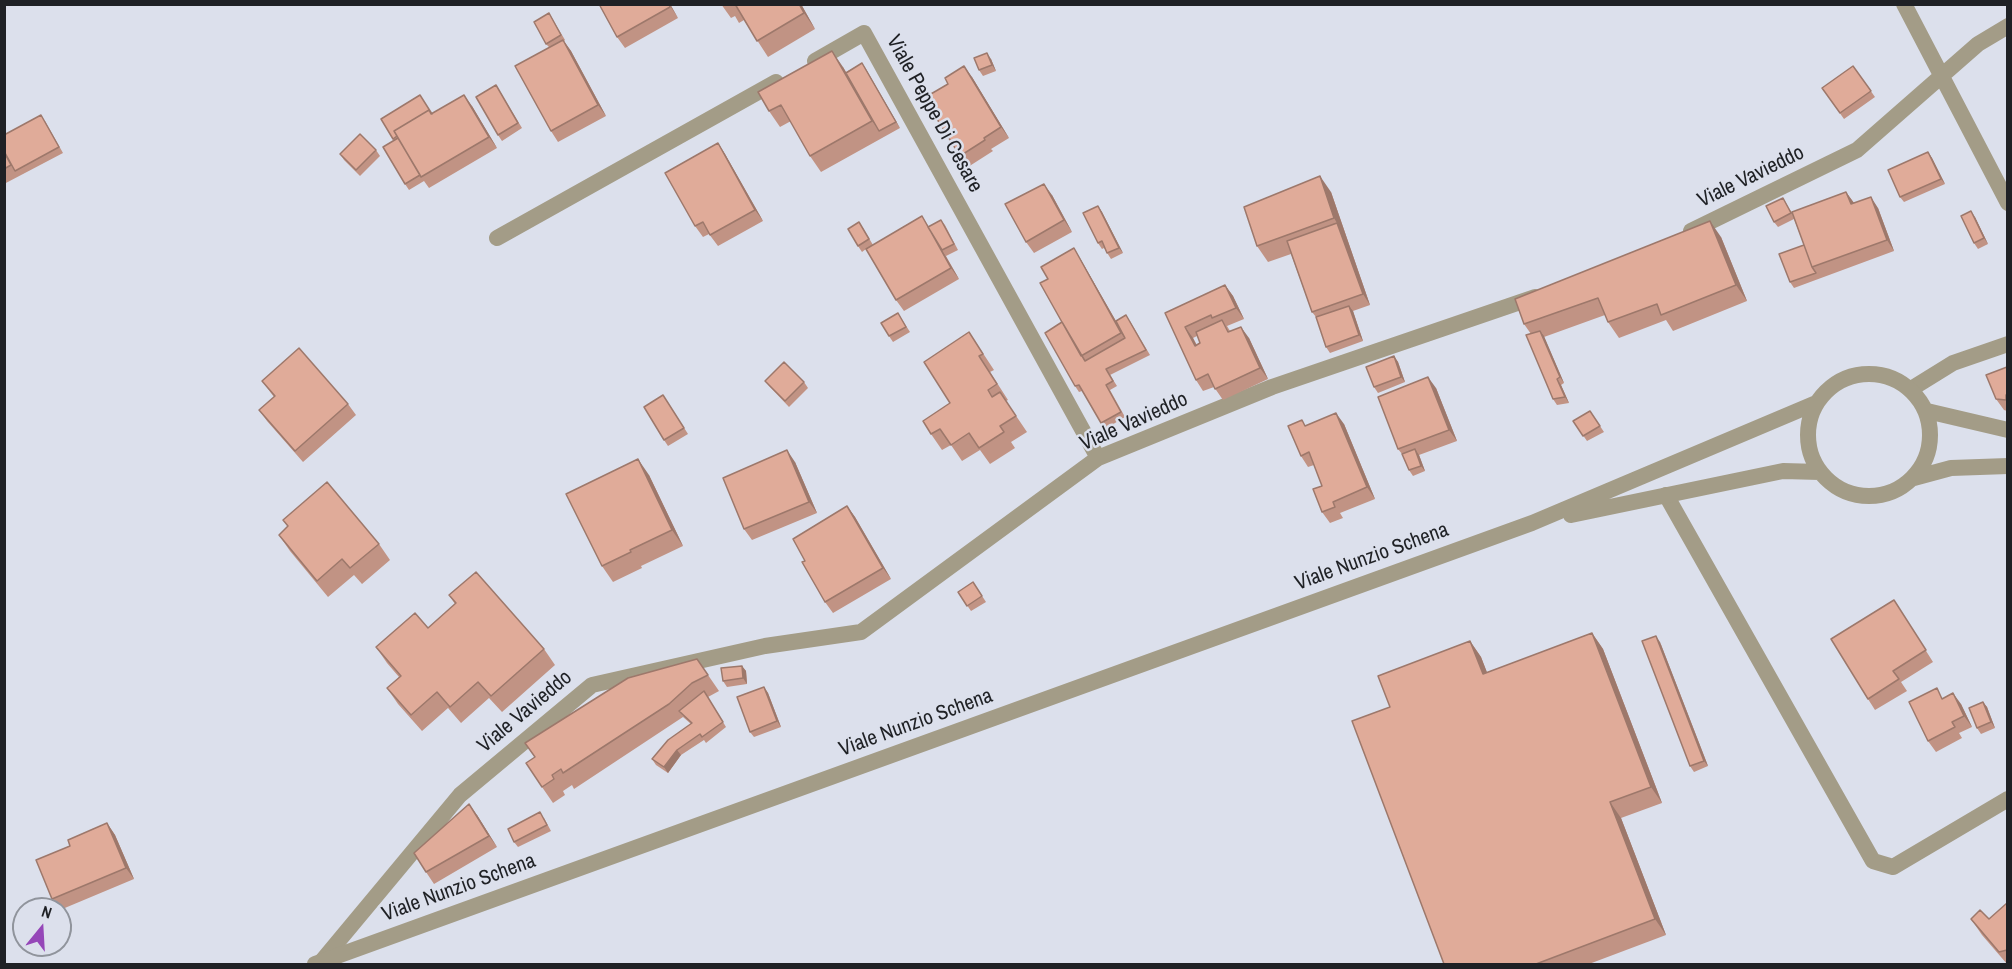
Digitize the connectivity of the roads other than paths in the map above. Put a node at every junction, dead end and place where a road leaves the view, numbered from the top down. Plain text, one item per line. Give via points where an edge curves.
1 (1904, 4) edge
2 (2007, 26) edge
3 (1941, 76) junction
4 (2007, 203) edge
5 (497, 238) dead end
6 (1676, 238) edge
7 (1547, 293) edge
8 (2007, 344) edge
9 (1911, 389) junction
10 (1816, 403) junction
11 (1927, 411) junction
12 (2007, 430) edge
13 (1098, 458) junction
14 (2007, 466) edge
15 (1820, 472) junction
16 (1914, 478) junction
17 (1666, 495) junction
18 (1532, 523) junction
19 (2007, 799) edge
20 (318, 963) edge

1 - 3 street
2 - 3 street, Viale Vavieddo via 1978,44
3 - 4 street
3 - 6 street, Viale Vavieddo via 1857,150
5 - 13 street, Viale Peppe Di Cesare via 864,33
7 - 13 street, Viale Vavieddo via 1272,387
8 - 9 street via 1953,363
9 - 10 street via 1887,375 1860,373 1834,383
9 - 11 street
10 - 15 street via 1808,426 1810,450
10 - 18 street, Viale Nunzio Schena
11 - 12 street
11 - 16 street via 1931,434 1927,458
13 - 20 street, Viale Vavieddo via 861,632 765,646 592,685 460,795
14 - 16 street via 1951,468
15 - 16 street via 1836,486 1856,495 1877,496 1897,490
15 - 17 street, Viale Nunzio Schena via 1783,471
17 - 18 street, Viale Nunzio Schena
17 - 19 street via 1873,861 1893,867
18 - 20 street, Viale Nunzio Schena

